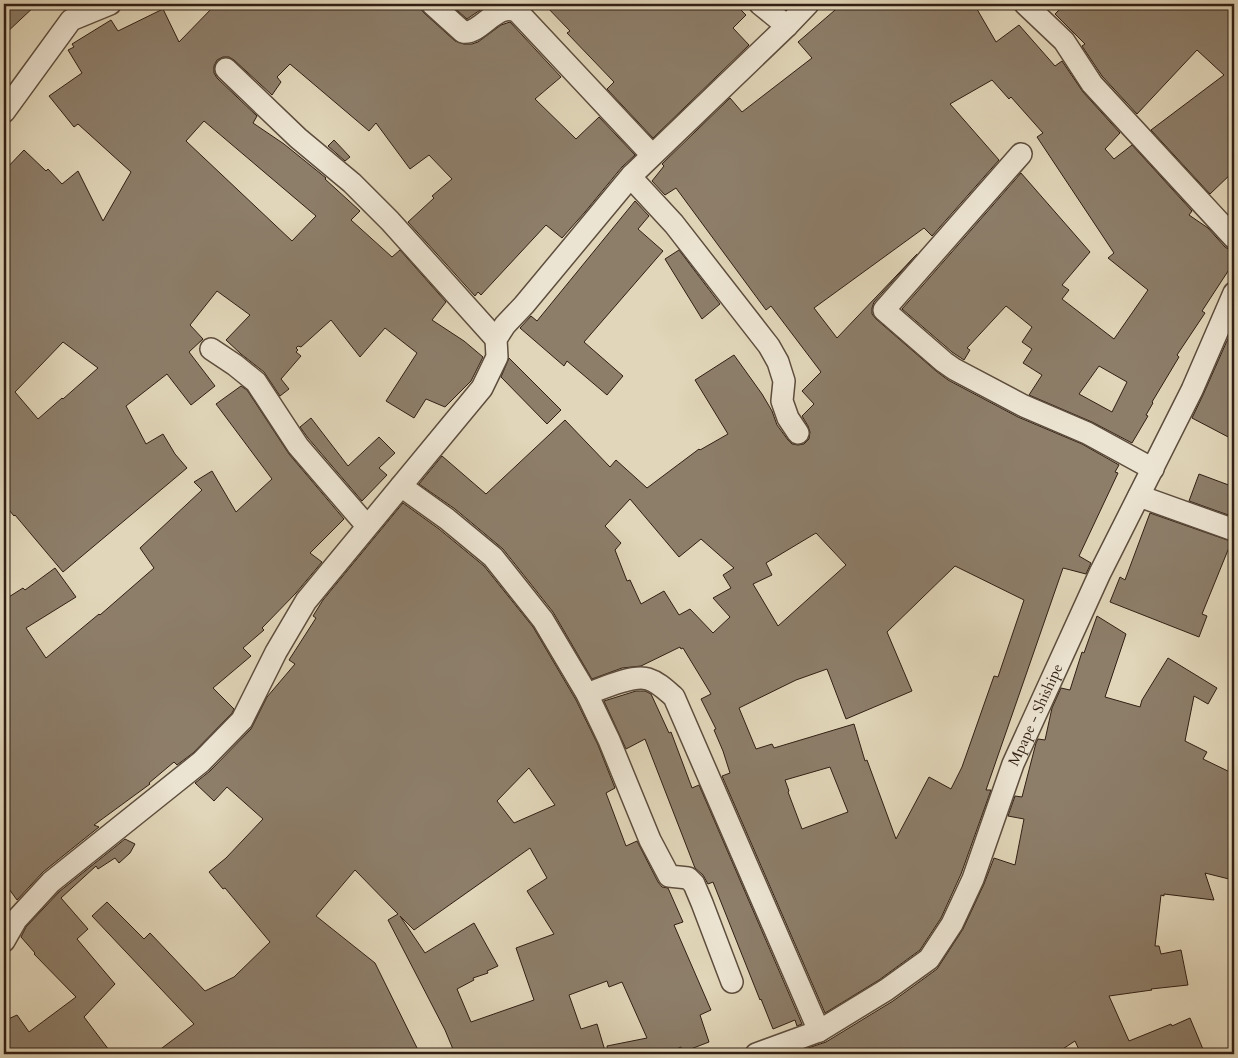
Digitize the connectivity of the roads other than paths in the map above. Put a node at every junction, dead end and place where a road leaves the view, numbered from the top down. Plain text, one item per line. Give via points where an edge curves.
1 (110, 4) edge
2 (432, 4) edge
3 (760, 4) edge
4 (808, 4) edge
5 (1026, 4) edge
6 (787, 26) junction
7 (226, 69) dead end
8 (4, 112) edge
9 (1021, 154) dead end
10 (652, 155) junction
11 (632, 175) junction
12 (1234, 238) edge
13 (1234, 293) edge
14 (496, 339) junction
15 (210, 350) dead end
16 (798, 433) dead end
17 (1153, 468) junction
18 (401, 486) junction
19 (1139, 496) junction
20 (367, 526) junction
21 (1234, 530) edge
22 (586, 694) junction
23 (4, 941) edge
24 (732, 982) dead end
25 (818, 1031) junction
26 (756, 1054) edge

1 - 8 street via 71,20
2 - 10 street via 463,32 474,30 498,12 507,9 517,11
3 - 6 street
4 - 6 street
5 - 12 street via 1064,41 1092,84
6 - 10 street
7 - 14 street via 390,221
9 - 17 street via 884,310 944,362 1007,398 1087,433
10 - 11 street
11 - 14 street
11 - 16 street via 769,346 784,380 782,401
13 - 17 street, Mpape - Shishipe via 1192,390
14 - 18 street via 497,357 482,388
15 - 20 street via 256,382 298,446
17 - 19 street, Mpape - Shishipe
18 - 20 street
18 - 22 street via 493,557 543,620
19 - 21 street
19 - 25 street, Mpape - Shishipe via 1100,573 1013,764 973,879 952,924 929,959 886,990
20 - 23 street via 306,601 242,720 201,762 52,882 16,920
22 - 24 street via 668,876 688,878 694,884
22 - 25 street via 639,677 656,683 674,697
25 - 26 street, Mpape - Shishipe

